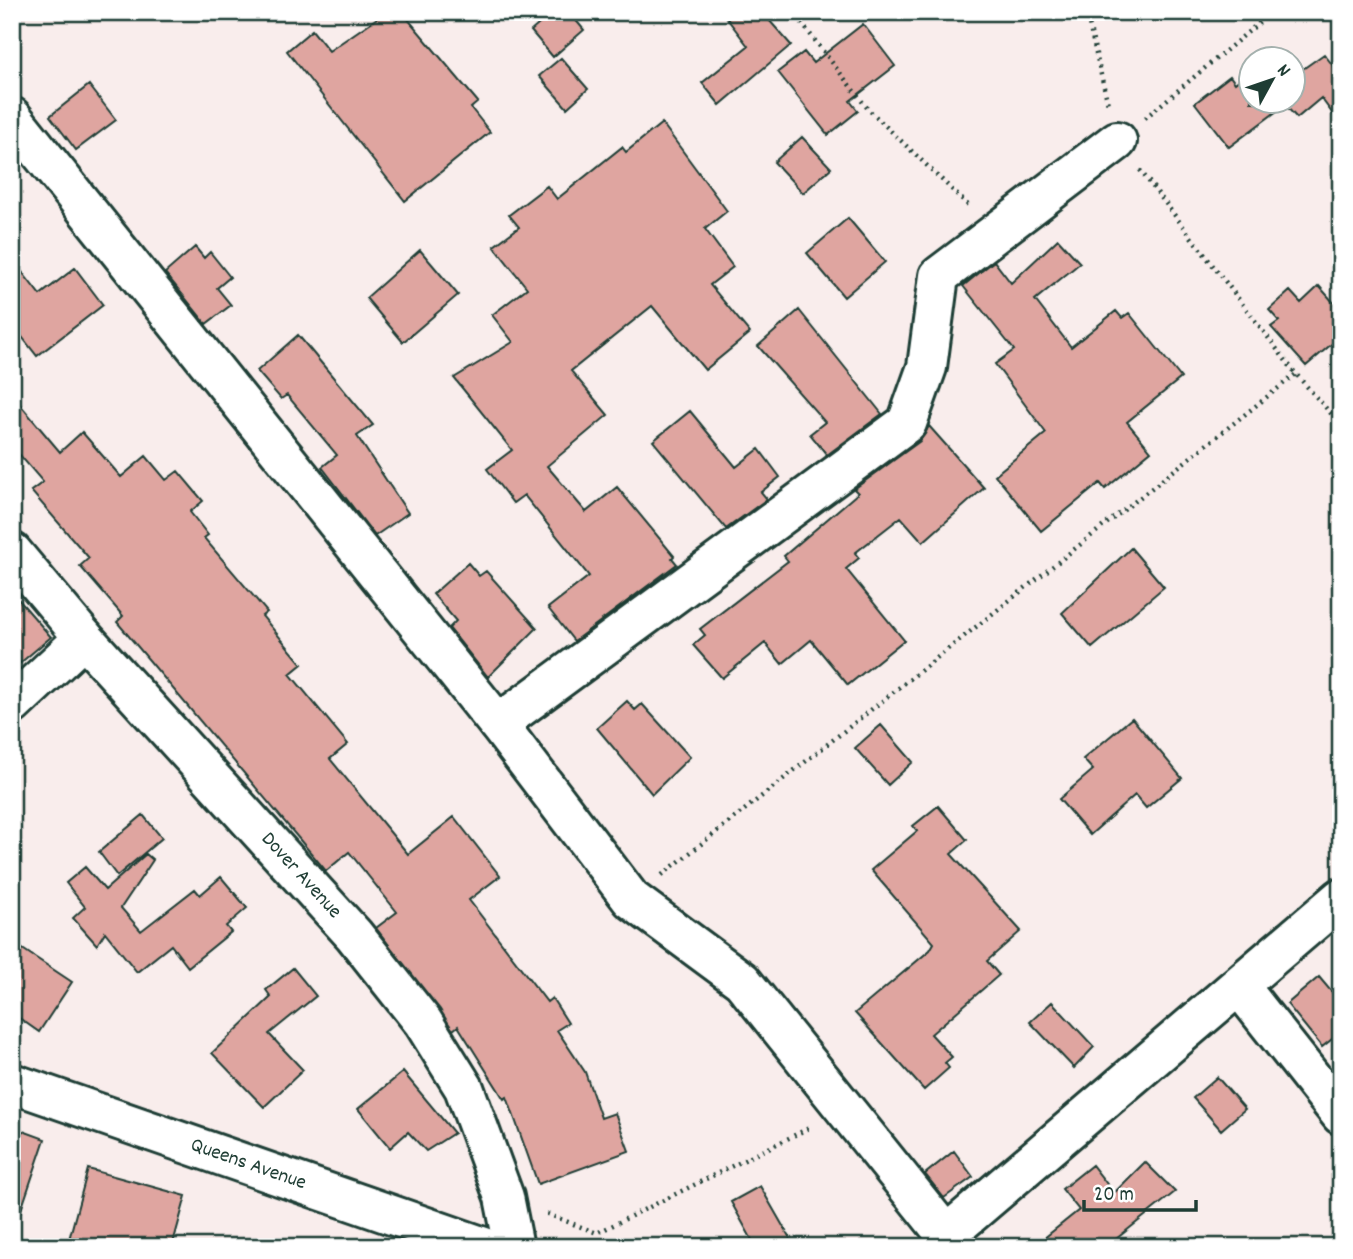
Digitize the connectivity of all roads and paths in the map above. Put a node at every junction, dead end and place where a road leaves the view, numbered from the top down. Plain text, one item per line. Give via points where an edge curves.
1 (793, 12) edge
2 (1086, 12) edge
3 (1272, 12) edge
4 (12, 117) edge
5 (1117, 141) junction
6 (997, 232) junction
7 (1296, 374) junction
8 (1341, 425) edge
9 (12, 552) edge
10 (84, 638) junction
11 (12, 705) edge
12 (498, 724) junction
13 (1341, 898) edge
14 (631, 899) junction
15 (1240, 987) junction
16 (12, 1083) edge
17 (846, 1110) junction
18 (1341, 1115) edge
19 (504, 1196) junction
20 (484, 1247) edge
21 (514, 1247) edge

1 - 6 path via 868,108
2 - 5 path
3 - 5 path
4 - 12 street
5 - 6 street
5 - 7 path
6 - 12 street via 939,276 928,367 906,423
7 - 8 path
7 - 14 path
9 - 10 street, Dover Avenue
10 - 11 street
10 - 19 street, Dover Avenue via 354,935 423,1022 464,1088
12 - 14 street
13 - 15 street
14 - 17 street via 742,981
15 - 17 street via 946,1235
15 - 18 street
16 - 20 street, Queens Avenue
17 - 19 path via 597,1233
19 - 21 street, Dover Avenue

